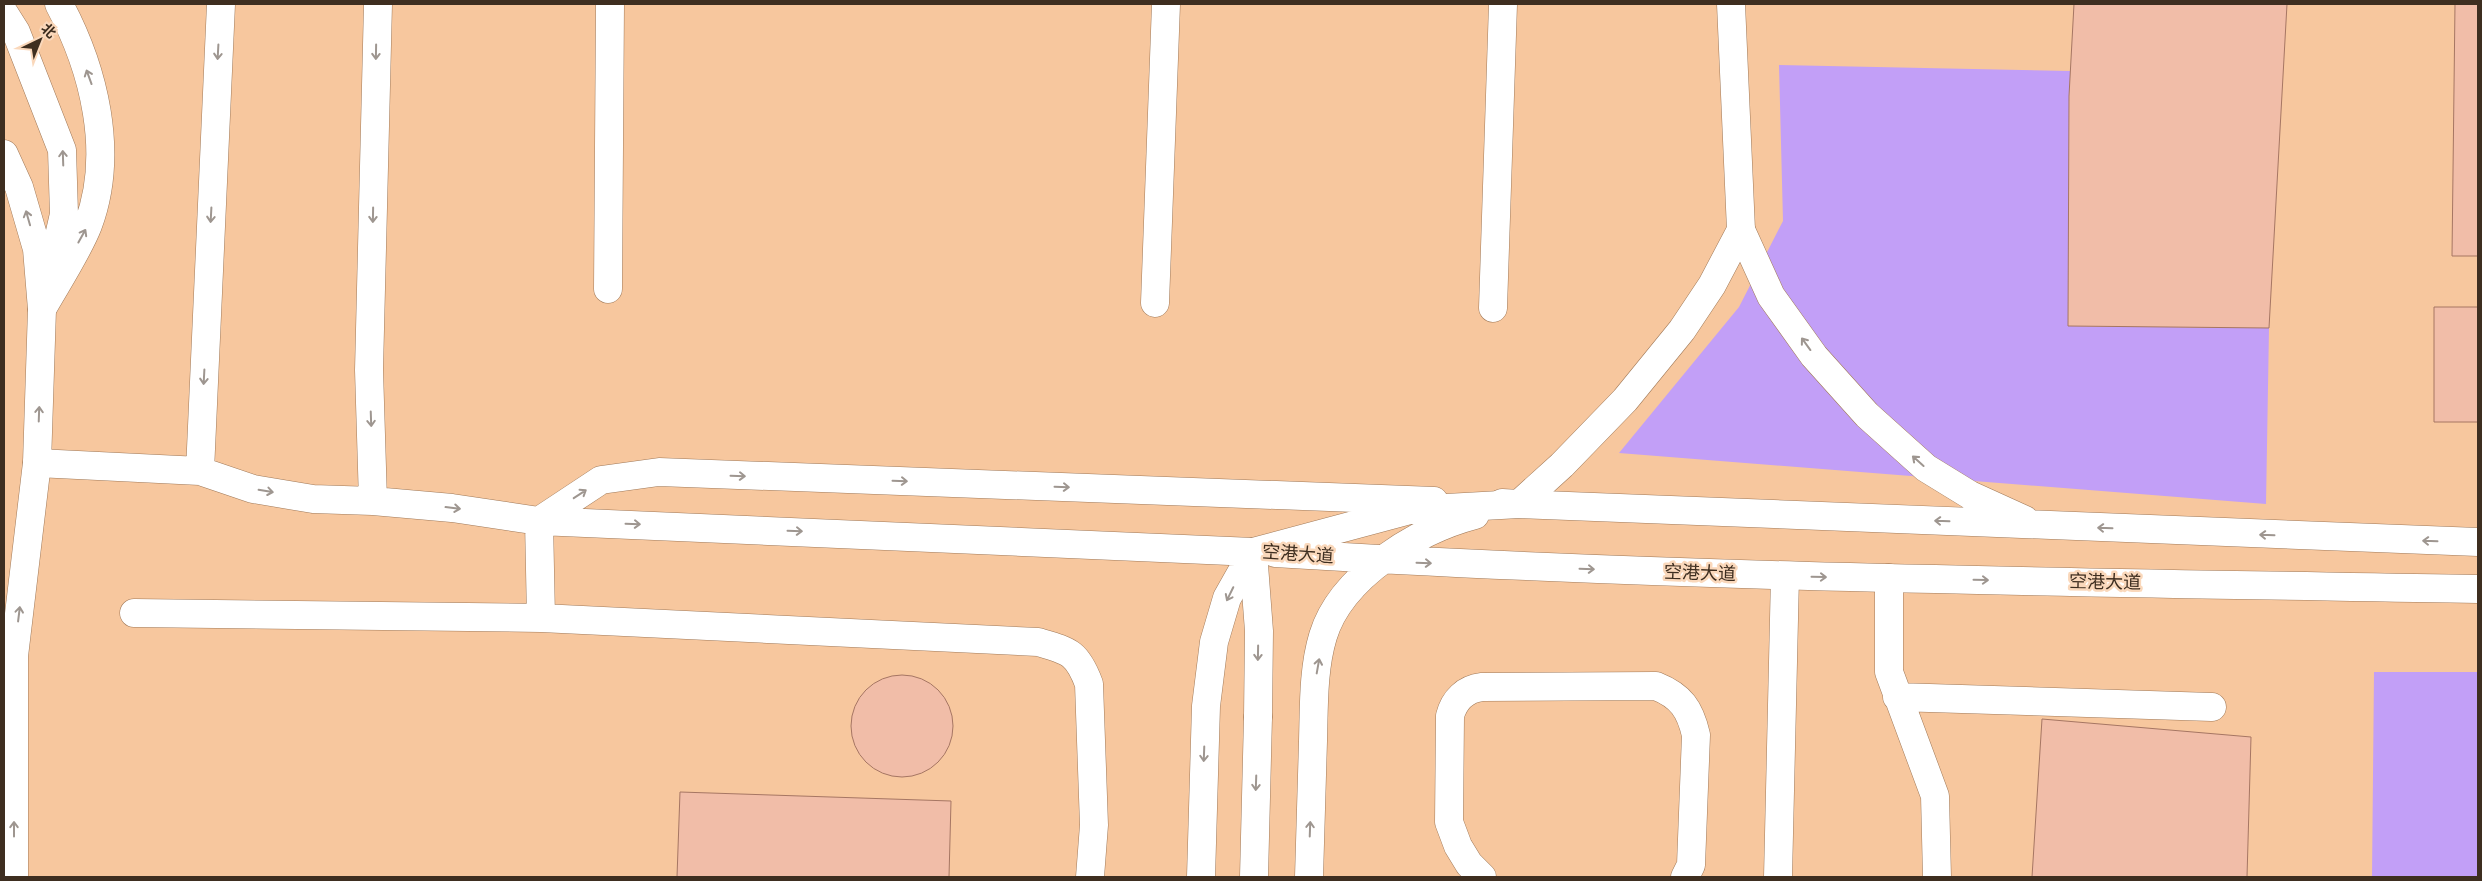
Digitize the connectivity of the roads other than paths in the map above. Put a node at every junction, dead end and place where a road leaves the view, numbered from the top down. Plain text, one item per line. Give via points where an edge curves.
1 (59, 4) edge
2 (220, 4) edge
3 (378, 4) edge
4 (610, 4) edge
5 (1166, 4) edge
6 (1503, 4) edge
7 (1731, 4) edge
8 (4, 13) edge
9 (4, 154) edge
10 (1741, 230) junction
11 (608, 289) dead end
12 (1155, 303) dead end
13 (1493, 308) dead end
14 (42, 309) junction
15 (37, 463) junction
16 (200, 471) junction
17 (373, 501) junction
18 (1519, 504) junction
19 (539, 521) junction
20 (2038, 525) junction
21 (2478, 542) edge
22 (1253, 552) junction
23 (1384, 560) junction
24 (1785, 576) junction
25 (1889, 578) junction
26 (2478, 589) edge
27 (134, 613) dead end
28 (541, 618) junction
29 (9, 656) edge
30 (1897, 697) junction
31 (2212, 707) dead end
32 (14, 877) edge
33 (1090, 877) edge
34 (1201, 877) edge
35 (1254, 877) edge
36 (1309, 877) edge
37 (1482, 877) edge
38 (1685, 877) edge
39 (1778, 877) edge
40 (1937, 877) edge

14 -> 1 main road via 88,225 102,167 94,91 69,22
2 -> 16 main road
3 -> 17 main road via 369,370
4 - 11 main road
5 - 12 main road
6 - 13 main road
7 - 10 main road
14 -> 8 main road via 64,214 62,150 16,32
14 -> 9 main road via 37,249 19,187
10 - 18 main road via 1712,285 1682,330 1625,400
20 -> 10 main road via 1970,495 1926,468 1867,415 1814,356 1771,296
15 -> 14 main road
15 - 16 main road
29 -> 15 main road
16 -> 17 main road via 253,489 313,499
17 -> 19 main road
19 -> 18 main road via 601,480 659,472
20 -> 18 main road, 空港大道
18 - 22 main road, 空港大道 via 1410,510
18 - 23 main road via 1459,519
19 -> 22 main road
19 - 28 main road
21 -> 20 main road, 空港大道
22 - 23 main road, 空港大道
22 -> 34 main road via 1227,598 1214,642 1206,706
22 -> 35 main road via 1259,631
23 -> 24 main road, 空港大道
36 -> 23 main road via 1315,683 1323,635 1338,604 1363,575
24 -> 25 main road, 空港大道
24 - 39 main road
25 -> 26 main road, 空港大道
25 - 30 main road via 1889,672
27 - 28 main road
28 - 33 main road via 1038,642 1067,650 1082,664 1089,684 1094,825
32 -> 29 main road
30 - 31 main road
30 - 40 main road via 1935,796
37 - 38 main road via 1458,846 1449,822 1450,716 1453,705 1462,695 1472,688 1656,686 1671,692 1682,702 1692,719 1696,735 1691,865

